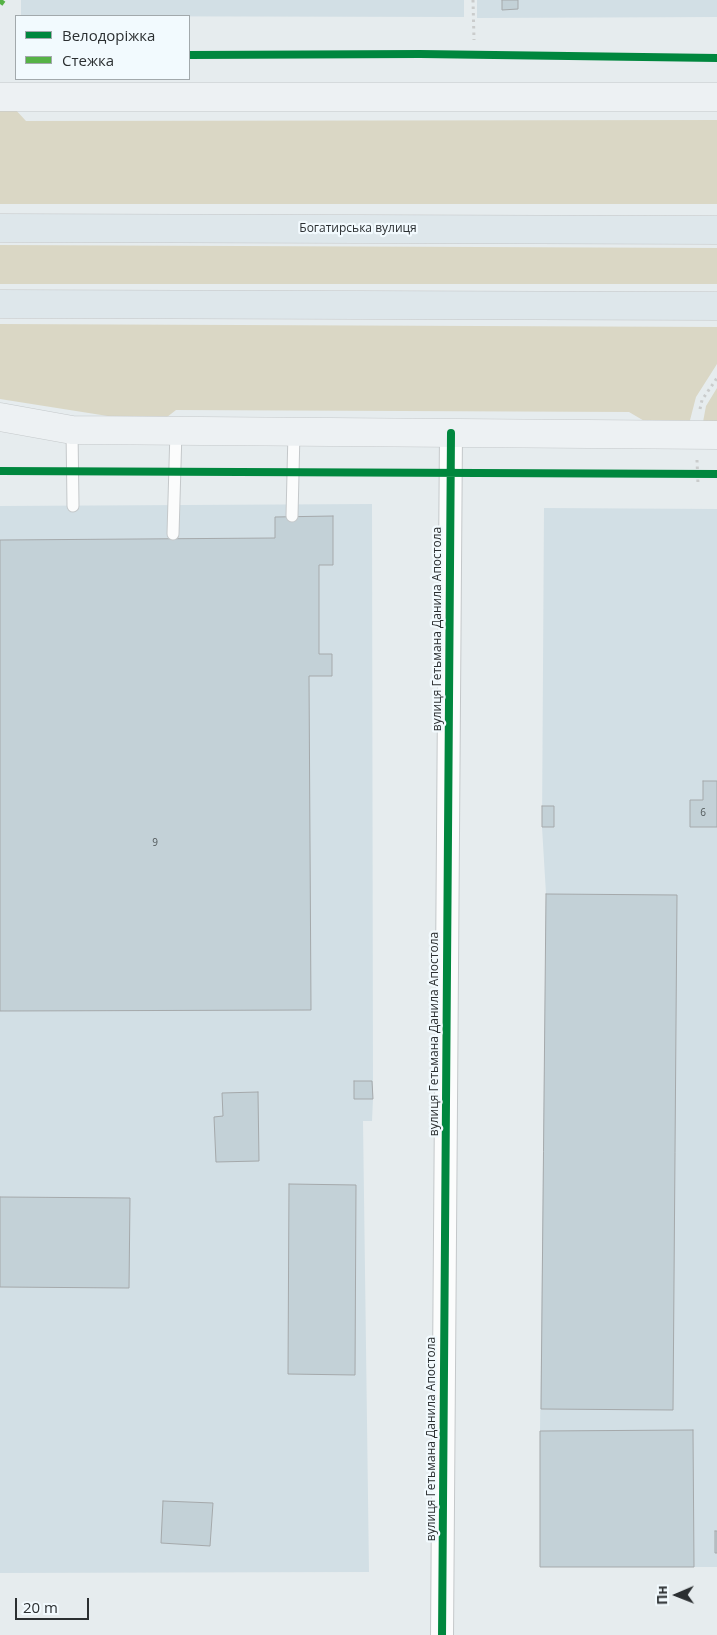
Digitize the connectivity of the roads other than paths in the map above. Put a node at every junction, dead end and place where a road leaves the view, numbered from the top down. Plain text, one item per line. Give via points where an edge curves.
1 (0, 97) edge
2 (717, 97) edge
3 (0, 228) edge
4 (717, 230) edge
5 (0, 304) edge
6 (717, 306) edge
7 (0, 417) edge
8 (72, 430) junction
9 (0, 431) edge
10 (176, 431) junction
11 (294, 432) junction
12 (451, 433) junction
13 (717, 435) edge
14 (73, 506) dead end
15 (292, 516) dead end
16 (172, 534) dead end
17 (442, 1635) edge

1 - 2 main road
3 - 4 main road, Богатирська вулиця
5 - 6 main road
7 - 8 main road
8 - 9 street
8 - 10 main road
8 - 14 lane
10 - 11 main road
10 - 16 lane
11 - 12 main road
11 - 15 lane
12 - 13 main road
12 - 17 street, вулиця Гетьмана Данила Апостола

